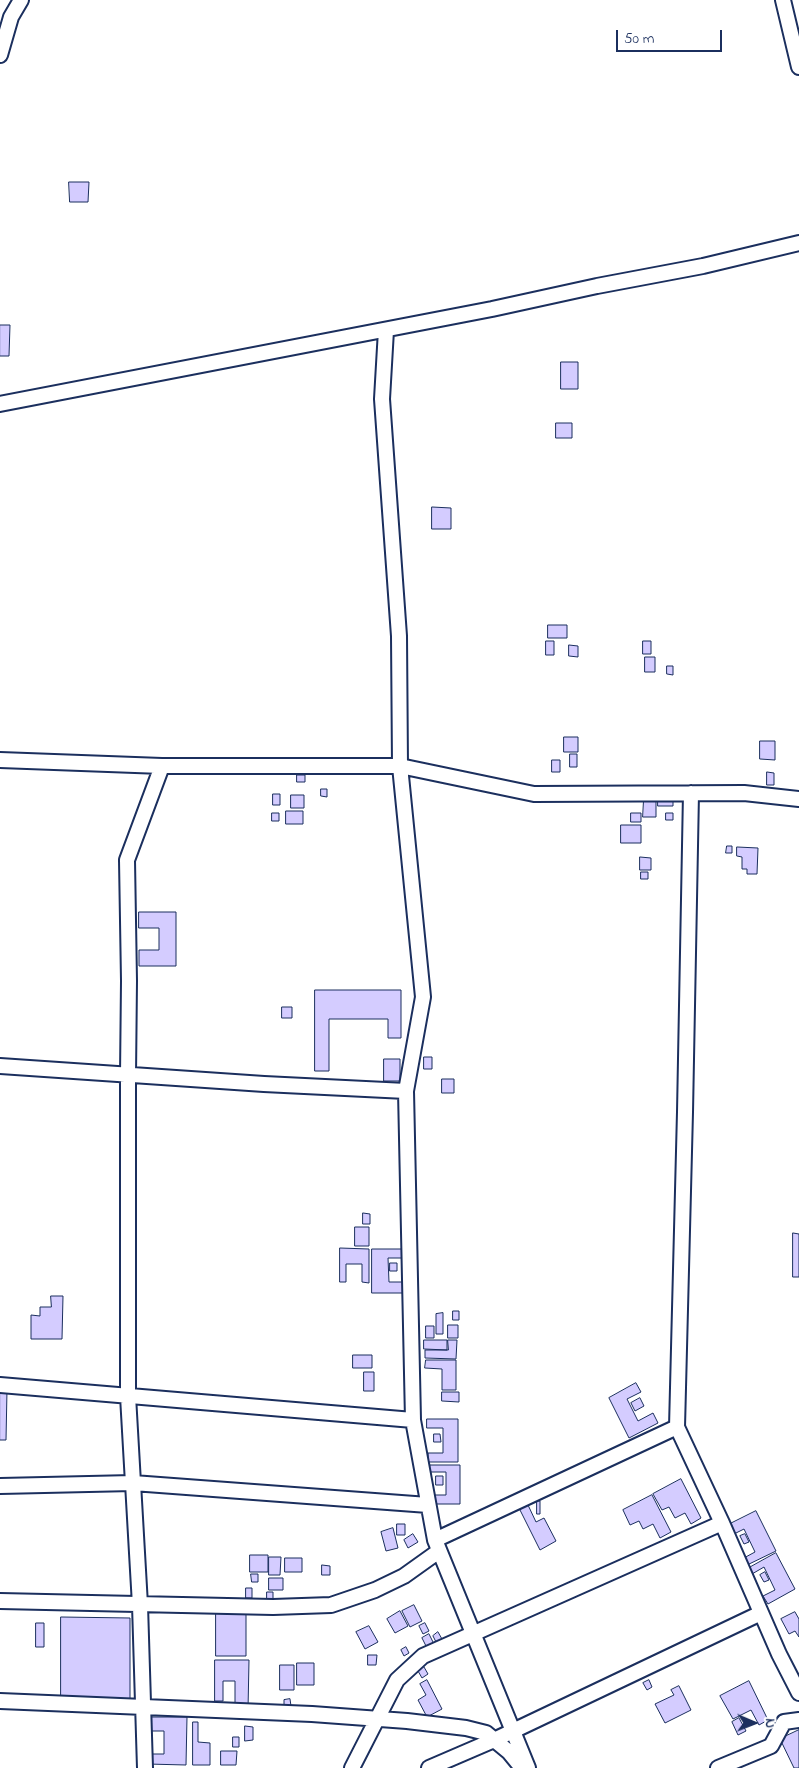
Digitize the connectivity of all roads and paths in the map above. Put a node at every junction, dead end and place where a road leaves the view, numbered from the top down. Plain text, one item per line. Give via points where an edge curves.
1 (21, 0) edge
2 (783, 0) edge
3 (0, 55) edge
4 (799, 67) edge
5 (799, 243) edge
6 (386, 330) junction
7 (0, 404) edge
8 (0, 760) edge
9 (162, 766) junction
10 (400, 766) junction
11 (691, 793) junction
12 (799, 799) edge
13 (0, 1066) edge
14 (128, 1075) junction
15 (406, 1091) junction
16 (0, 1385) edge
17 (128, 1396) junction
18 (413, 1420) junction
19 (677, 1427) junction
20 (133, 1483) junction
21 (0, 1486) edge
22 (428, 1505) junction
23 (722, 1523) junction
24 (437, 1546) junction
25 (0, 1601) edge
26 (140, 1605) junction
27 (761, 1613) junction
28 (473, 1634) junction
29 (799, 1693) edge
30 (0, 1701) edge
31 (142, 1707) junction
32 (378, 1719) junction
33 (799, 1720) edge
34 (512, 1731) junction
35 (494, 1740) junction
36 (145, 1768) edge
37 (352, 1768) edge
38 (430, 1768) edge
39 (522, 1768) edge
40 (528, 1768) edge
41 (718, 1768) edge

1 - 3 street via 11,16
2 - 4 street
5 - 6 street via 703,266
6 - 7 street
6 - 10 street via 382,400 399,636
8 - 9 street
9 - 10 street
9 - 14 street via 127,860
10 - 11 street via 534,794
10 - 15 street via 423,997
11 - 12 street via 744,793
11 - 19 street
13 - 14 street
14 - 15 street
14 - 17 street
15 - 18 street
16 - 17 street
17 - 18 street
17 - 20 street
18 - 22 street
19 - 23 street
19 - 24 street
20 - 21 street
20 - 22 street
20 - 26 street
22 - 24 street
23 - 27 street
23 - 28 street
24 - 26 street via 404,1576 376,1590 330,1605
24 - 28 street
25 - 26 street
26 - 31 street
27 - 29 street
27 - 34 street
28 - 32 street via 423,1656 397,1680
28 - 34 street
30 - 31 street
31 - 32 street
31 - 36 street
32 - 35 street via 466,1728
32 - 37 street
33 - 41 street via 784,1722 771,1746
34 - 35 street
34 - 40 street
35 - 38 street
35 - 39 street

